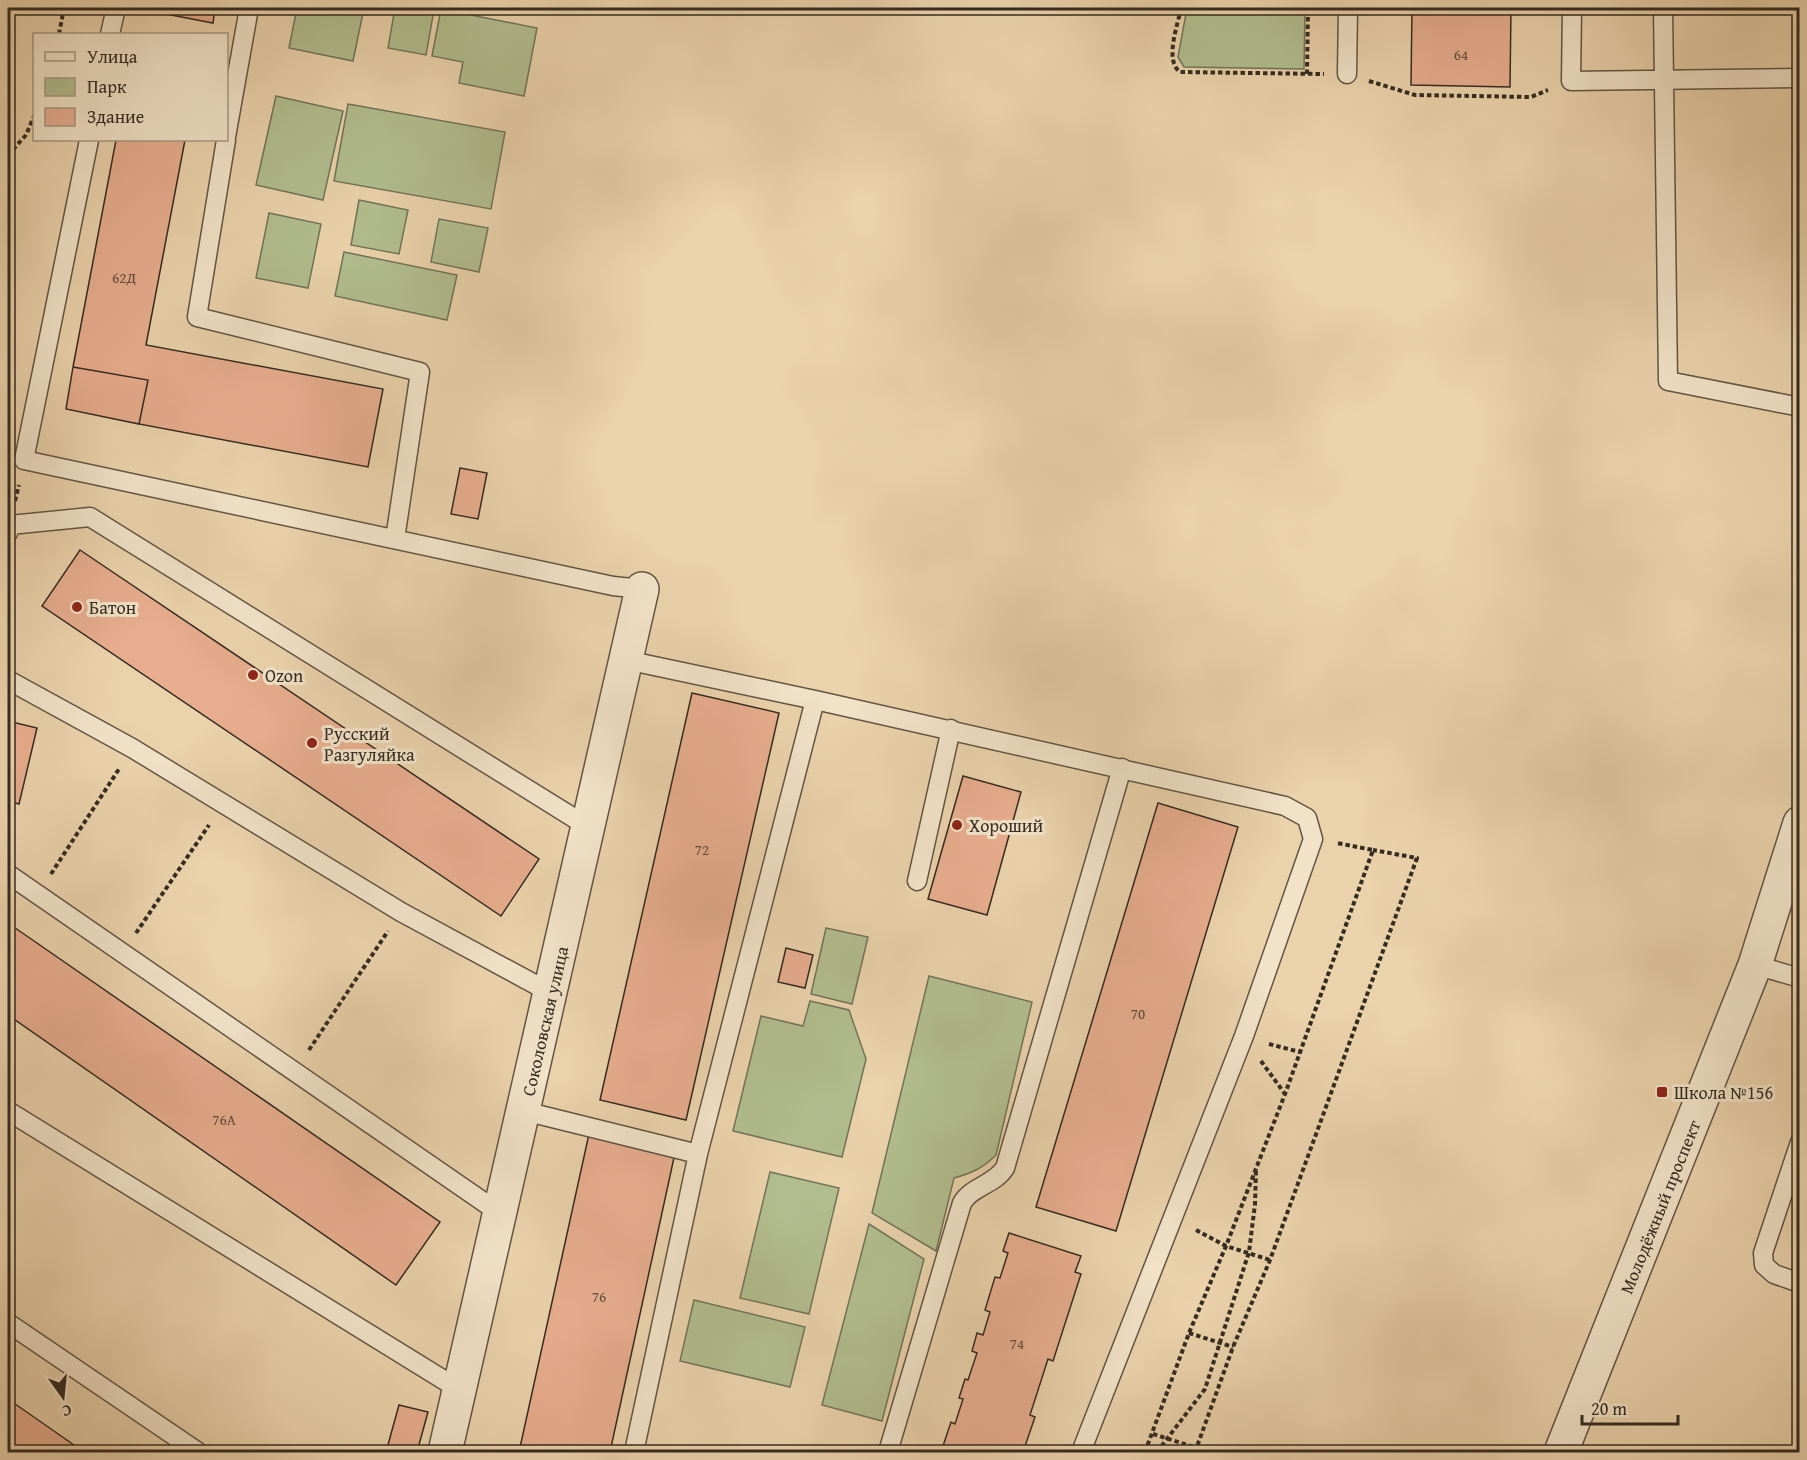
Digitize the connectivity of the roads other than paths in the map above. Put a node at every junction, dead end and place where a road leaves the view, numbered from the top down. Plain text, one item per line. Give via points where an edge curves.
1 (116, 8) edge
2 (249, 8) edge
3 (1348, 8) edge
4 (1572, 8) edge
5 (1663, 8) edge
6 (110, 33) edge
7 (232, 68) edge
8 (1347, 74) road end
9 (1800, 78) edge
10 (1662, 79) junction
11 (228, 115) edge
12 (89, 141) edge
13 (226, 141) edge
14 (1800, 407) edge
15 (9, 529) edge
16 (395, 539) junction
17 (642, 589) joint
18 (626, 660) junction
19 (8, 680) edge
20 (815, 700) junction
21 (951, 729) junction
22 (1122, 768) junction
23 (1800, 822) edge
24 (590, 828) junction
25 (8, 874) edge
26 (917, 881) dead end
27 (1755, 965) junction
28 (1800, 978) edge
29 (551, 993) junction
30 (8, 1111) edge
31 (524, 1111) junction
32 (1800, 1142) edge
33 (698, 1154) junction
34 (501, 1214) junction
35 (1800, 1282) edge
36 (8, 1323) edge
37 (459, 1390) junction
38 (198, 1452) edge
39 (446, 1452) edge
40 (634, 1452) edge
41 (888, 1452) edge
42 (1082, 1452) edge
43 (1562, 1452) edge

1 - 6 lane
2 - 7 lane
3 - 8 lane
4 - 10 lane via 1571,81
5 - 10 lane
7 - 11 lane
9 - 10 lane
10 - 14 lane via 1668,381
12 - 16 lane via 24,460
13 - 16 lane via 197,317 420,372
15 - 24 lane via 90,517
16 - 17 lane
17 - 18 street, Соколовская улица
18 - 20 lane
18 - 24 street, Соколовская улица
19 - 29 lane via 132,748 401,912
20 - 21 lane
20 - 33 lane
21 - 22 lane
21 - 26 lane
22 - 41 lane via 1005,1168 962,1203
22 - 42 lane via 1285,806 1307,818 1313,839 1244,1036
23 - 27 street, Молодёжный проспект
24 - 29 street, Соколовская улица
25 - 34 lane
27 - 28 lane
27 - 43 street, Молодёжный проспект
29 - 31 street, Соколовская улица
30 - 37 lane
31 - 33 lane
31 - 34 street, Соколовская улица
32 - 35 lane via 1763,1253 1764,1265 1774,1274
33 - 40 lane
34 - 37 street, Соколовская улица
36 - 38 lane
37 - 39 street, Соколовская улица

